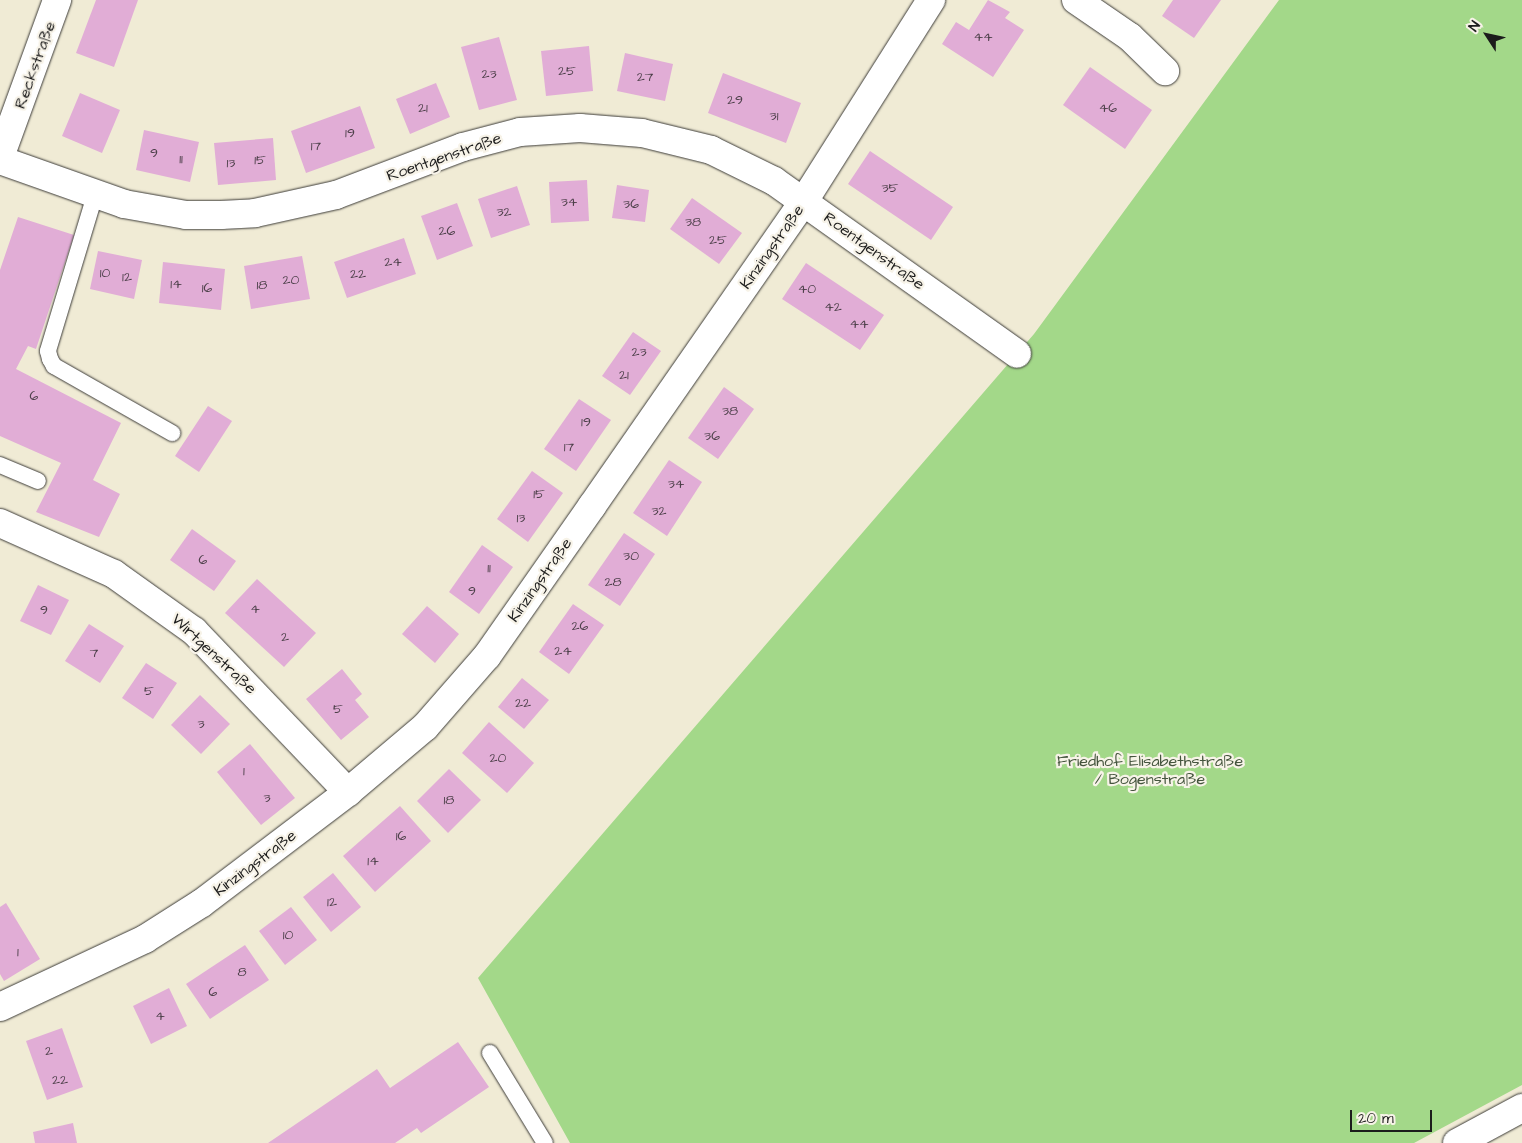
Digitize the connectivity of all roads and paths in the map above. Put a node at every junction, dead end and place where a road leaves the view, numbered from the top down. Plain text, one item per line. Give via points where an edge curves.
1 (57, 0) edge
2 (931, 0) edge
3 (1076, 0) edge
4 (1165, 71) dead end
5 (0, 159) edge
6 (95, 195) junction
7 (804, 200) junction
8 (1017, 354) dead end
9 (172, 433) dead end
10 (0, 465) edge
11 (38, 481) dead end
12 (0, 523) edge
13 (348, 792) junction
14 (0, 1007) edge
15 (490, 1053) dead end
16 (1522, 1108) edge
17 (546, 1143) edge
18 (1457, 1143) edge

1 - 5 street, Reckstraße
2 - 7 street, Kinzingstraße
3 - 4 street via 1130,37
5 - 6 street, Roentgenstraße
6 - 7 street, Roentgenstraße via 186,215 255,214 336,195 493,138 580,128 642,133 711,150 774,180
6 - 9 lane via 48,351 50,358 54,366
7 - 8 street, Roentgenstraße
7 - 13 street, Kinzingstraße via 486,656 425,727
10 - 11 lane
12 - 13 street, Wirtgenstraße via 114,574 186,625
13 - 14 street, Kinzingstraße via 202,904 153,934
15 - 17 lane
16 - 18 street

